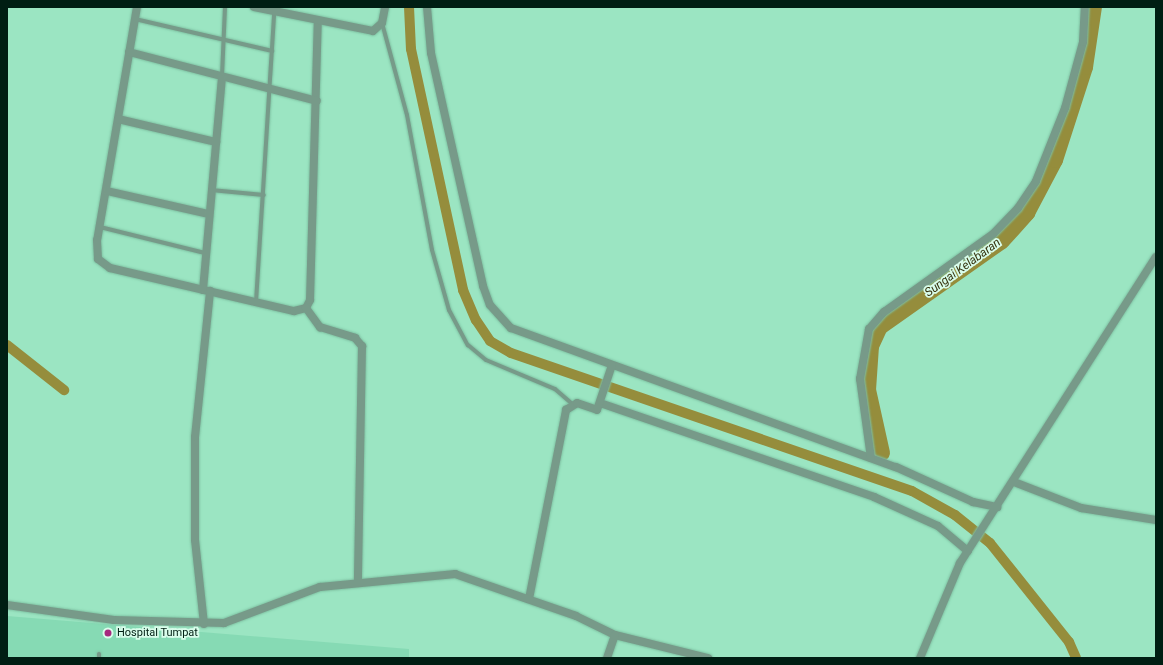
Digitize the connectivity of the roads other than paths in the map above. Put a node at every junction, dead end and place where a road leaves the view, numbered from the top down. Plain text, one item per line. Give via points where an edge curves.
1 (137, 7) edge
2 (225, 7) edge
3 (254, 7) edge
4 (385, 7) edge
5 (427, 7) edge
6 (1085, 7) edge
7 (275, 9) edge
8 (135, 19) junction
9 (318, 21) junction
10 (382, 23) junction
11 (224, 40) junction
12 (272, 51) junction
13 (129, 52) junction
14 (222, 79) junction
15 (271, 91) junction
16 (317, 101) junction
17 (118, 119) junction
18 (216, 142) junction
19 (210, 190) junction
20 (107, 191) junction
21 (264, 196) junction
22 (208, 214) junction
23 (100, 227) junction
24 (204, 253) junction
25 (1156, 256) edge
26 (207, 291) junction
27 (256, 302) junction
28 (306, 308) junction
29 (611, 369) junction
30 (601, 401) junction
31 (572, 404) junction
32 (871, 458) junction
33 (1014, 482) junction
34 (997, 507) junction
35 (1156, 520) edge
36 (970, 548) junction
37 (358, 582) junction
38 (529, 599) junction
39 (7, 605) edge
40 (204, 624) junction
41 (615, 635) junction
42 (607, 658) edge
43 (706, 658) edge
44 (920, 658) edge

1 - 8 street
2 - 11 lane
3 - 7 street
4 - 10 street
5 - 29 street via 431,53 446,124 490,305 511,328
6 - 32 street via 1083,42 1065,108 1036,181 1018,208 993,234 884,312 870,329 860,379
7 - 9 street
7 - 12 lane
8 - 11 lane
8 - 13 street
9 - 10 street via 369,31 376,31
9 - 16 street
10 - 31 lane via 407,115 432,250 450,310 468,345 486,360 555,389
11 - 12 lane
11 - 14 lane
12 - 15 lane
13 - 14 street
13 - 17 street
14 - 15 street
14 - 18 street
15 - 16 street
15 - 21 lane
16 - 28 street via 310,300
17 - 18 street
17 - 20 street
18 - 19 street
19 - 21 lane
19 - 22 street
20 - 22 street
20 - 23 street
21 - 27 lane
22 - 24 street
23 - 24 lane
23 - 26 street via 97,253 103,265
24 - 26 street
25 - 33 street
26 - 27 street
26 - 40 street via 195,437 196,540
27 - 28 street via 294,310
28 - 37 street via 320,327 355,338 362,346
29 - 30 street
29 - 32 street
30 - 31 street via 596,411
30 - 36 street via 874,497 938,526
31 - 38 street via 564,415
32 - 34 street via 973,502
33 - 34 street
33 - 35 street via 1075,506
34 - 36 street
36 - 44 street via 947,587
37 - 38 street via 455,574
37 - 40 street via 320,587 232,622
38 - 41 street
39 - 40 street via 114,620
41 - 42 street
41 - 43 street

